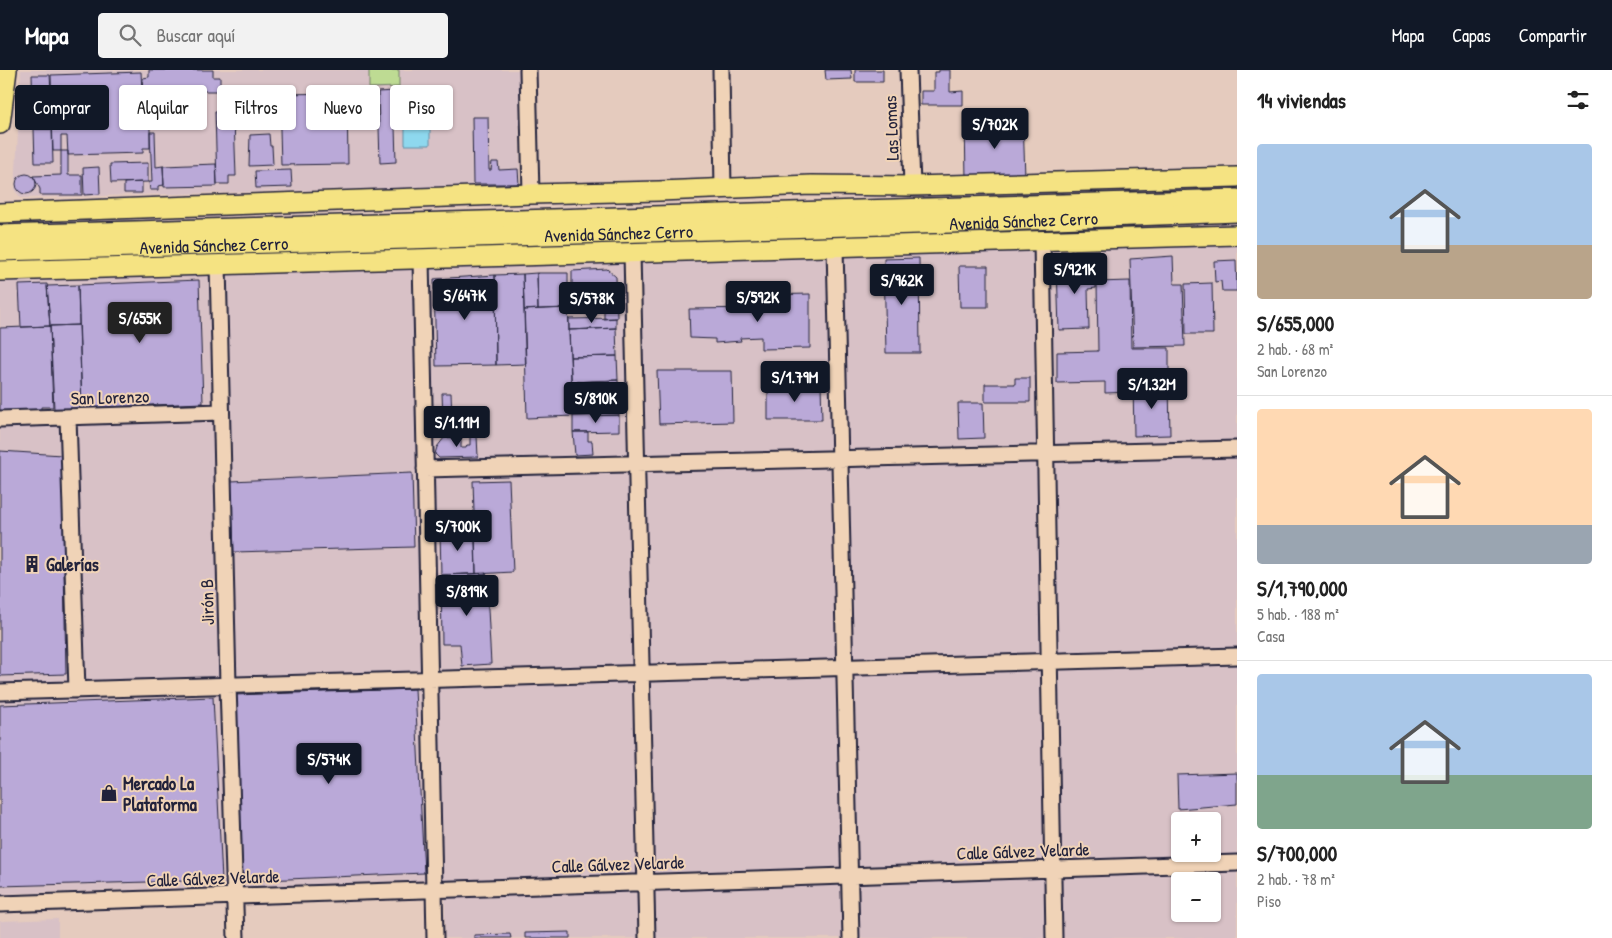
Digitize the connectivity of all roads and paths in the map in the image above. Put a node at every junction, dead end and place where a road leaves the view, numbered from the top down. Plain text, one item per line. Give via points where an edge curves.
1 (7, 70) edge
2 (528, 70) edge
3 (720, 70) edge
4 (908, 70) edge
5 (0, 124) edge
6 (1237, 176) edge
7 (1066, 181) junction
8 (912, 186) junction
9 (723, 189) junction
10 (531, 194) junction
11 (1237, 199) edge
12 (1116, 203) junction
13 (1237, 212) edge
14 (0, 213) edge
15 (1073, 220) junction
16 (952, 223) junction
17 (0, 235) edge
18 (1237, 235) edge
19 (478, 236) junction
20 (1129, 238) junction
21 (1042, 241) junction
22 (857, 246) junction
23 (835, 247) junction
24 (0, 251) edge
25 (632, 253) junction
26 (524, 256) junction
27 (421, 259) junction
28 (218, 265) junction
29 (0, 271) edge
30 (222, 412) junction
31 (68, 417) junction
32 (0, 419) edge
33 (1237, 449) edge
34 (1045, 454) junction
35 (841, 458) junction
36 (636, 464) junction
37 (425, 469) junction
38 (1237, 656) edge
39 (1049, 662) junction
40 (845, 667) junction
41 (641, 673) junction
42 (430, 679) junction
43 (228, 685) junction
44 (77, 690) junction
45 (0, 692) edge
46 (1237, 862) edge
47 (1053, 869) junction
48 (849, 876) junction
49 (646, 882) junction
50 (434, 889) junction
51 (234, 896) junction
52 (0, 904) edge
53 (236, 938) edge
54 (435, 938) edge
55 (647, 938) edge
56 (851, 938) edge
57 (1054, 938) edge

1 - 5 main road
2 - 10 street
3 - 9 street
4 - 8 street, Las Lomas
6 - 7 main road
7 - 8 main road
7 - 12 main road
8 - 9 main road via 811,185
9 - 10 main road
10 - 14 main road
11 - 12 main road, Avenida Sánchez Cerro
12 - 17 main road, Avenida Sánchez Cerro
13 - 15 main road, Avenida Sánchez Cerro
15 - 16 main road, Avenida Sánchez Cerro
15 - 20 main road
16 - 19 main road, Avenida Sánchez Cerro
16 - 22 main road via 874,237
18 - 20 main road, Avenida Sánchez Cerro
19 - 24 main road, Avenida Sánchez Cerro
19 - 26 main road
20 - 21 main road, Avenida Sánchez Cerro
21 - 22 main road, Avenida Sánchez Cerro
21 - 34 street
22 - 23 main road, Avenida Sánchez Cerro
23 - 25 main road, Avenida Sánchez Cerro
23 - 35 street
25 - 26 main road, Avenida Sánchez Cerro
25 - 36 street
26 - 27 main road, Avenida Sánchez Cerro
27 - 28 main road, Avenida Sánchez Cerro
27 - 37 street
28 - 29 main road, Avenida Sánchez Cerro
28 - 30 street, Jirón B
30 - 31 street, San Lorenzo
30 - 43 street, Jirón B
31 - 32 street, San Lorenzo
31 - 44 street
33 - 34 street
34 - 35 street
34 - 39 street
35 - 36 street
35 - 40 street
36 - 37 street
36 - 41 street
37 - 42 street
38 - 39 street
39 - 40 street
39 - 47 street
40 - 41 street
40 - 48 street
41 - 42 street
41 - 49 street
42 - 43 street
42 - 50 street
43 - 44 street
43 - 51 street, Jirón B
44 - 45 street
46 - 47 street, Calle Gálvez Velarde
47 - 48 street, Calle Gálvez Velarde
47 - 57 street
48 - 49 street, Calle Gálvez Velarde
48 - 56 street
49 - 50 street, Calle Gálvez Velarde
49 - 55 street
50 - 51 street, Calle Gálvez Velarde
50 - 54 street
51 - 52 street, Calle Gálvez Velarde
51 - 53 street, Jirón B

